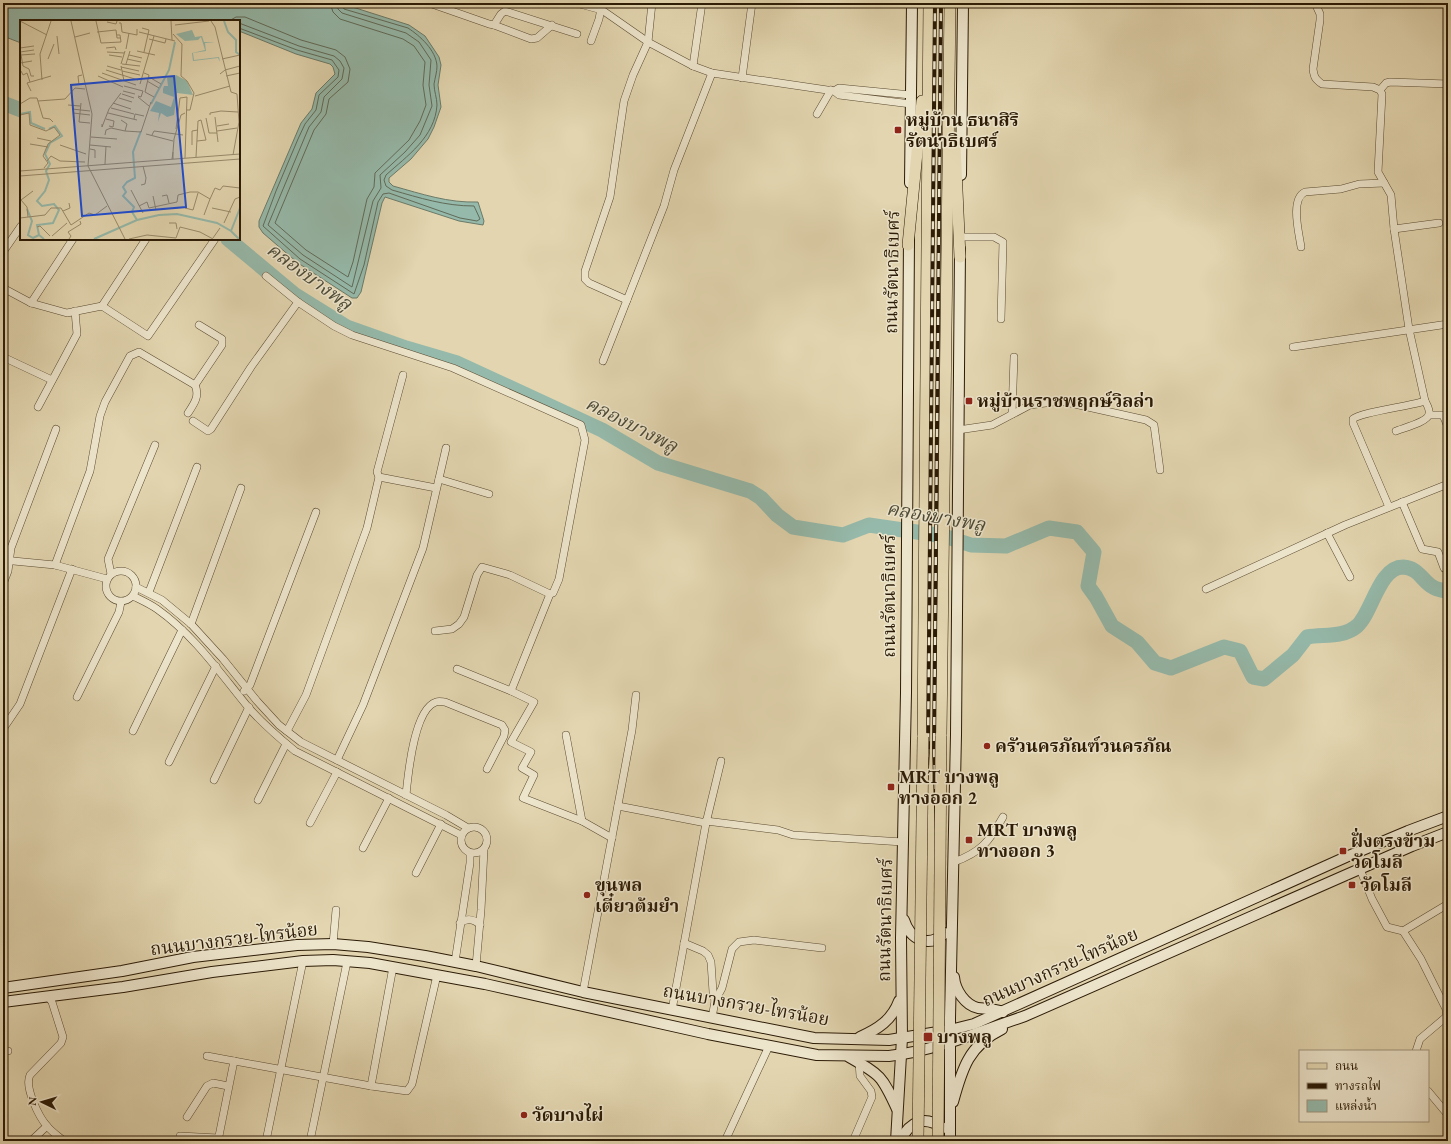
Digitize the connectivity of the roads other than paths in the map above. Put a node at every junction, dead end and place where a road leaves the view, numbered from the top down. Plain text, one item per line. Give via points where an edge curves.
1 (429, 3) edge
2 (576, 3) edge
3 (652, 3) edge
4 (702, 3) edge
5 (752, 3) edge
6 (912, 3) edge
7 (929, 3) edge
8 (950, 3) edge
9 (964, 3) edge
10 (1315, 3) edge
11 (602, 7) edge
12 (929, 21) junction
13 (950, 22) junction
14 (494, 25) junction
15 (552, 25) junction
16 (577, 34) dead end
17 (591, 40) dead end
18 (648, 42) junction
19 (693, 66) junction
20 (712, 73) junction
21 (742, 78) junction
22 (1448, 84) edge
23 (833, 90) junction
24 (1380, 90) junction
25 (911, 100) junction
26 (817, 114) dead end
27 (1384, 182) junction
28 (1439, 223) dead end
29 (20, 227) edge
30 (1394, 229) junction
31 (960, 237) junction
32 (72, 240) edge
33 (145, 240) edge
34 (214, 240) edge
35 (908, 245) junction
36 (1301, 247) dead end
37 (3, 252) edge
38 (960, 257) junction
39 (266, 276) dead end
40 (3, 288) edge
41 (627, 300) junction
42 (298, 302) junction
43 (31, 303) junction
44 (102, 306) junction
45 (75, 311) junction
46 (1001, 319) dead end
47 (1448, 324) edge
48 (199, 325) dead end
49 (1409, 330) junction
50 (1293, 348) dead end
51 (3, 357) edge
52 (1014, 357) dead end
53 (603, 361) dead end
54 (403, 375) dead end
55 (52, 380) junction
56 (195, 385) junction
57 (1425, 401) junction
58 (38, 407) dead end
59 (188, 414) dead end
60 (1012, 414) junction
61 (1429, 415) junction
62 (193, 421) dead end
63 (1448, 428) edge
64 (56, 429) dead end
65 (958, 430) junction
66 (1396, 431) dead end
67 (155, 444) dead end
68 (446, 448) dead end
69 (196, 467) dead end
70 (1160, 470) dead end
71 (380, 477) junction
72 (439, 479) junction
73 (1448, 484) edge
74 (241, 488) dead end
75 (436, 488) junction
76 (489, 494) dead end
77 (1402, 502) junction
78 (1389, 507) junction
79 (316, 512) dead end
80 (1327, 534) junction
81 (6, 560) edge
82 (55, 565) junction
83 (1444, 568) dead end
84 (72, 569) junction
85 (109, 576) junction
86 (1350, 577) dead end
87 (3, 584) edge
88 (136, 586) junction
89 (1206, 589) dead end
90 (149, 592) junction
91 (550, 594) junction
92 (133, 596) junction
93 (121, 602) junction
94 (191, 624) junction
95 (182, 630) junction
96 (435, 631) dead end
97 (216, 666) junction
98 (457, 669) dead end
99 (247, 689) junction
100 (511, 691) junction
101 (239, 696) junction
102 (636, 696) dead end
103 (77, 697) dead end
104 (249, 708) junction
105 (3, 729) edge
106 (133, 731) dead end
107 (287, 731) junction
108 (566, 735) dead end
109 (286, 744) junction
110 (336, 760) junction
111 (722, 761) dead end
112 (169, 762) dead end
113 (486, 769) dead end
114 (337, 772) junction
115 (214, 780) dead end
116 (406, 795) junction
117 (389, 798) junction
118 (258, 800) dead end
119 (618, 806) junction
120 (1448, 816) edge
121 (1004, 817) dead end
122 (582, 821) junction
123 (706, 822) junction
124 (310, 823) dead end
125 (441, 824) junction
126 (468, 828) junction
127 (1448, 832) edge
128 (461, 836) junction
129 (612, 838) junction
130 (903, 842) junction
131 (363, 848) dead end
132 (484, 849) junction
133 (470, 853) junction
134 (1354, 854) junction
135 (954, 862) junction
136 (1360, 869) junction
137 (416, 873) dead end
138 (1448, 904) edge
139 (902, 908) junction
140 (336, 910) dead end
141 (952, 913) junction
142 (460, 923) junction
143 (480, 925) junction
144 (1403, 932) junction
145 (684, 943) junction
146 (333, 944) junction
147 (951, 946) junction
148 (822, 948) dead end
149 (303, 961) junction
150 (347, 962) junction
151 (455, 962) junction
152 (476, 966) junction
153 (393, 967) junction
154 (437, 975) junction
155 (3, 988) edge
156 (583, 992) junction
157 (901, 994) junction
158 (49, 998) junction
159 (715, 1001) junction
160 (3, 1002) edge
161 (672, 1010) junction
162 (1003, 1012) junction
163 (1025, 1016) junction
164 (712, 1018) junction
165 (950, 1030) junction
166 (902, 1038) junction
167 (856, 1039) junction
168 (867, 1039) junction
169 (950, 1042) junction
170 (768, 1046) junction
171 (1416, 1050) edge
172 (900, 1055) junction
173 (207, 1056) dead end
174 (863, 1059) junction
175 (234, 1061) junction
176 (280, 1069) junction
177 (324, 1077) junction
178 (228, 1086) junction
179 (371, 1086) junction
180 (1429, 1091) edge
181 (898, 1111) junction
182 (1448, 1114) edge
183 (187, 1117) dead end
184 (949, 1118) junction
185 (47, 1126) junction
186 (180, 1136) dead end
187 (218, 1139) edge
188 (32, 1141) edge
189 (64, 1141) edge
190 (266, 1141) edge
191 (310, 1141) edge
192 (725, 1141) edge
193 (853, 1141) edge
194 (896, 1141) edge
195 (900, 1141) edge
196 (918, 1141) edge
197 (938, 1141) edge
198 (950, 1141) edge

1 - 14 street
2 - 11 street
3 - 18 street
4 - 19 street
5 - 21 street
6 - 25 main road, ถนนรัตนาธิเบศร์
7 - 12 main road, ถนนรัตนาธิเบศร์
8 - 13 main road
9 - 31 main road
10 - 24 street via 1320,20 1314,76 1322,84 1373,87
11 - 17 street
11 - 18 street
12 - 35 main road
12 - 196 main road, ถนนรัตนาธิเบศร์, bridge
13 - 38 main road
13 - 197 main road, bridge
14 - 15 street via 531,39 537,38
14 - 15 street via 505,11
15 - 16 street
18 - 19 street
18 - 41 street via 628,89 610,197 585,272 589,283
19 - 20 street
20 - 21 street
20 - 41 street
21 - 23 street
22 - 24 street via 1390,82
23 - 25 street via 839,95
23 - 26 street
24 - 27 street via 1383,103 1377,163 1378,172
25 - 35 main road, ถนนรัตนาธิเบศร์
27 - 30 street via 1391,195
27 - 36 street via 1300,194 1296,203
28 - 30 street
29 - 37 street
30 - 49 street
31 - 38 main road
31 - 46 street via 994,237 1003,242
32 - 43 street
33 - 44 street
34 - 44 street via 148,336
35 - 130 main road, ถนนรัตนาธิเบศร์
38 - 65 main road
39 - 42 street
40 - 43 street
41 - 53 street
42 - 62 street via 211,429 208,431
42 - 91 street via 352,335 453,368 581,425 585,440 559,579 555,590
43 - 45 street via 67,313
44 - 45 street
45 - 55 street via 77,334
47 - 49 street
48 - 56 street via 222,340 222,345
49 - 50 street
49 - 57 street
51 - 55 street
52 - 60 street
54 - 71 street via 377,466
55 - 58 street
56 - 59 street via 197,397
56 - 82 street via 139,352 130,356 105,402 90,471
57 - 61 street via 1430,411
57 - 78 street via 1353,419
60 - 65 street via 992,425
60 - 70 street via 1030,405 1061,401 1149,421 1154,425
61 - 63 street via 1443,415
61 - 66 street via 1424,420
64 - 81 street
65 - 135 main road
67 - 85 street via 108,559
68 - 72 street
69 - 90 street
71 - 75 street
71 - 107 street via 367,528 306,695
72 - 75 street
72 - 76 street
73 - 77 street
74 - 94 street
75 - 110 street via 423,548 363,705
77 - 78 street
77 - 83 street via 1422,549 1438,552
78 - 80 street
79 - 99 street
80 - 86 street
80 - 89 street
81 - 82 street
81 - 87 street
82 - 84 street
84 - 85 street
84 - 105 street via 20,704
85 - 88 street via 121,570 127,572 135,580
85 - 93 street via 106,592
88 - 90 street
88 - 92 street
90 - 94 street
91 - 96 street via 510,575 482,567 464,617 459,624 452,629
91 - 100 street
92 - 93 street
92 - 95 street via 156,608
93 - 103 street via 119,612
94 - 99 street
95 - 97 street
95 - 106 street
97 - 101 street
97 - 112 street
98 - 100 street
99 - 101 street
99 - 107 street
100 - 122 street via 534,702 511,742 531,752 522,768 534,775 522,798
101 - 104 street
102 - 119 street
104 - 109 street
104 - 115 street
107 - 110 street via 301,742
108 - 122 street
109 - 114 street
109 - 118 street
110 - 116 street
111 - 123 street
113 - 116 street via 504,736 502,724 445,702 436,702 427,708 419,723
114 - 117 street
114 - 124 street
116 - 126 street
117 - 125 street
117 - 131 street
119 - 123 street
119 - 129 street
120 - 134 main road, ถนนบางกรวย-ไทรน้อย
121 - 135 street via 990,840 977,852
122 - 129 street
123 - 130 street via 778,830 793,835
123 - 145 street
125 - 128 street
125 - 137 street
126 - 128 street
126 - 132 street via 478,827 486,834 487,844
127 - 136 main road, ถนนบางกรวย-ไทรน้อย
128 - 133 street via 462,846
129 - 156 street
130 - 139 main road, ถนนรัตนาธิเบศร์
132 - 133 street
132 - 143 street
133 - 142 street
134 - 136 main road
134 - 162 main road, ถนนบางกรวย-ไทรน้อย
135 - 141 main road
136 - 144 street via 1387,927
136 - 163 main road, ถนนบางกรวย-ไทรน้อย
138 - 144 street
139 - 141 main road via 907,929 914,936 928,941 944,935
139 - 157 main road, ถนนรัตนาธิเบศร์
140 - 146 street
141 - 147 main road
142 - 143 street via 471,919
142 - 151 street
143 - 152 street
144 - 171 street via 1421,959 1447,1011 1444,1019 1420,1039
145 - 159 street via 703,950 708,955
145 - 161 street
146 - 151 main road, ถนนบางกรวย-ไทรน้อย via 368,947
146 - 155 main road, ถนนบางกรวย-ไทรน้อย via 297,945 193,957 101,975
147 - 162 main road via 954,980 959,994 977,1008
147 - 165 main road
148 - 159 street via 754,940 739,942 732,949 722,988
149 - 150 main road, ถนนบางกรวย-ไทรน้อย
149 - 158 main road, ถนนบางกรวย-ไทรน้อย via 212,972
149 - 176 street
150 - 153 main road, ถนนบางกรวย-ไทรน้อย
150 - 177 street
151 - 152 main road, ถนนบางกรวย-ไทรน้อย
152 - 156 main road, ถนนบางกรวย-ไทรน้อย
153 - 154 main road, ถนนบางกรวย-ไทรน้อย
153 - 179 street
154 - 170 main road, ถนนบางกรวย-ไทรน้อย
154 - 179 street via 410,1089 400,1091
156 - 161 main road, ถนนบางกรวย-ไทรน้อย
157 - 166 main road, ถนนรัตนาธิเบศร์
157 - 167 main road via 892,1015 885,1023
158 - 160 main road, ถนนบางกรวย-ไทรน้อย
158 - 185 street via 64,1037 27,1081
159 - 164 street
161 - 164 main road, ถนนบางกรวย-ไทรน้อย
162 - 165 main road, ถนนบางกรวย-ไทรน้อย via 974,1024
163 - 169 main road, ถนนบางกรวย-ไทรน้อย
163 - 184 main road via 992,1034 969,1056 961,1072
164 - 167 main road, ถนนบางกรวย-ไทรน้อย via 814,1038
165 - 166 main road, ถนนบางกรวย-ไทรน้อย
165 - 169 main road
166 - 168 main road, ถนนบางกรวย-ไทรน้อย
166 - 172 main road, ถนนรัตนาธิเบศร์
167 - 168 main road, ถนนบางกรวย-ไทรน้อย
168 - 174 main road
169 - 172 main road, ถนนบางกรวย-ไทรน้อย
169 - 184 main road
170 - 174 main road, ถนนบางกรวย-ไทรน้อย via 817,1055
170 - 192 street
172 - 174 main road, ถนนบางกรวย-ไทรน้อย
172 - 181 main road, ถนนรัตนาธิเบศร์
173 - 175 street
174 - 181 main road via 886,1084
174 - 193 street via 860,1076 871,1091 872,1097
175 - 176 street
175 - 178 street
176 - 177 street
176 - 190 street
177 - 179 street
177 - 191 street
178 - 183 street via 212,1083 207,1086
178 - 187 street
180 - 182 street
181 - 194 main road, ถนนรัตนาธิเบศร์
184 - 198 main road
185 - 188 street
185 - 189 street
186 - 187 street
195 - 198 main road via 917,1122 930,1121 944,1128

